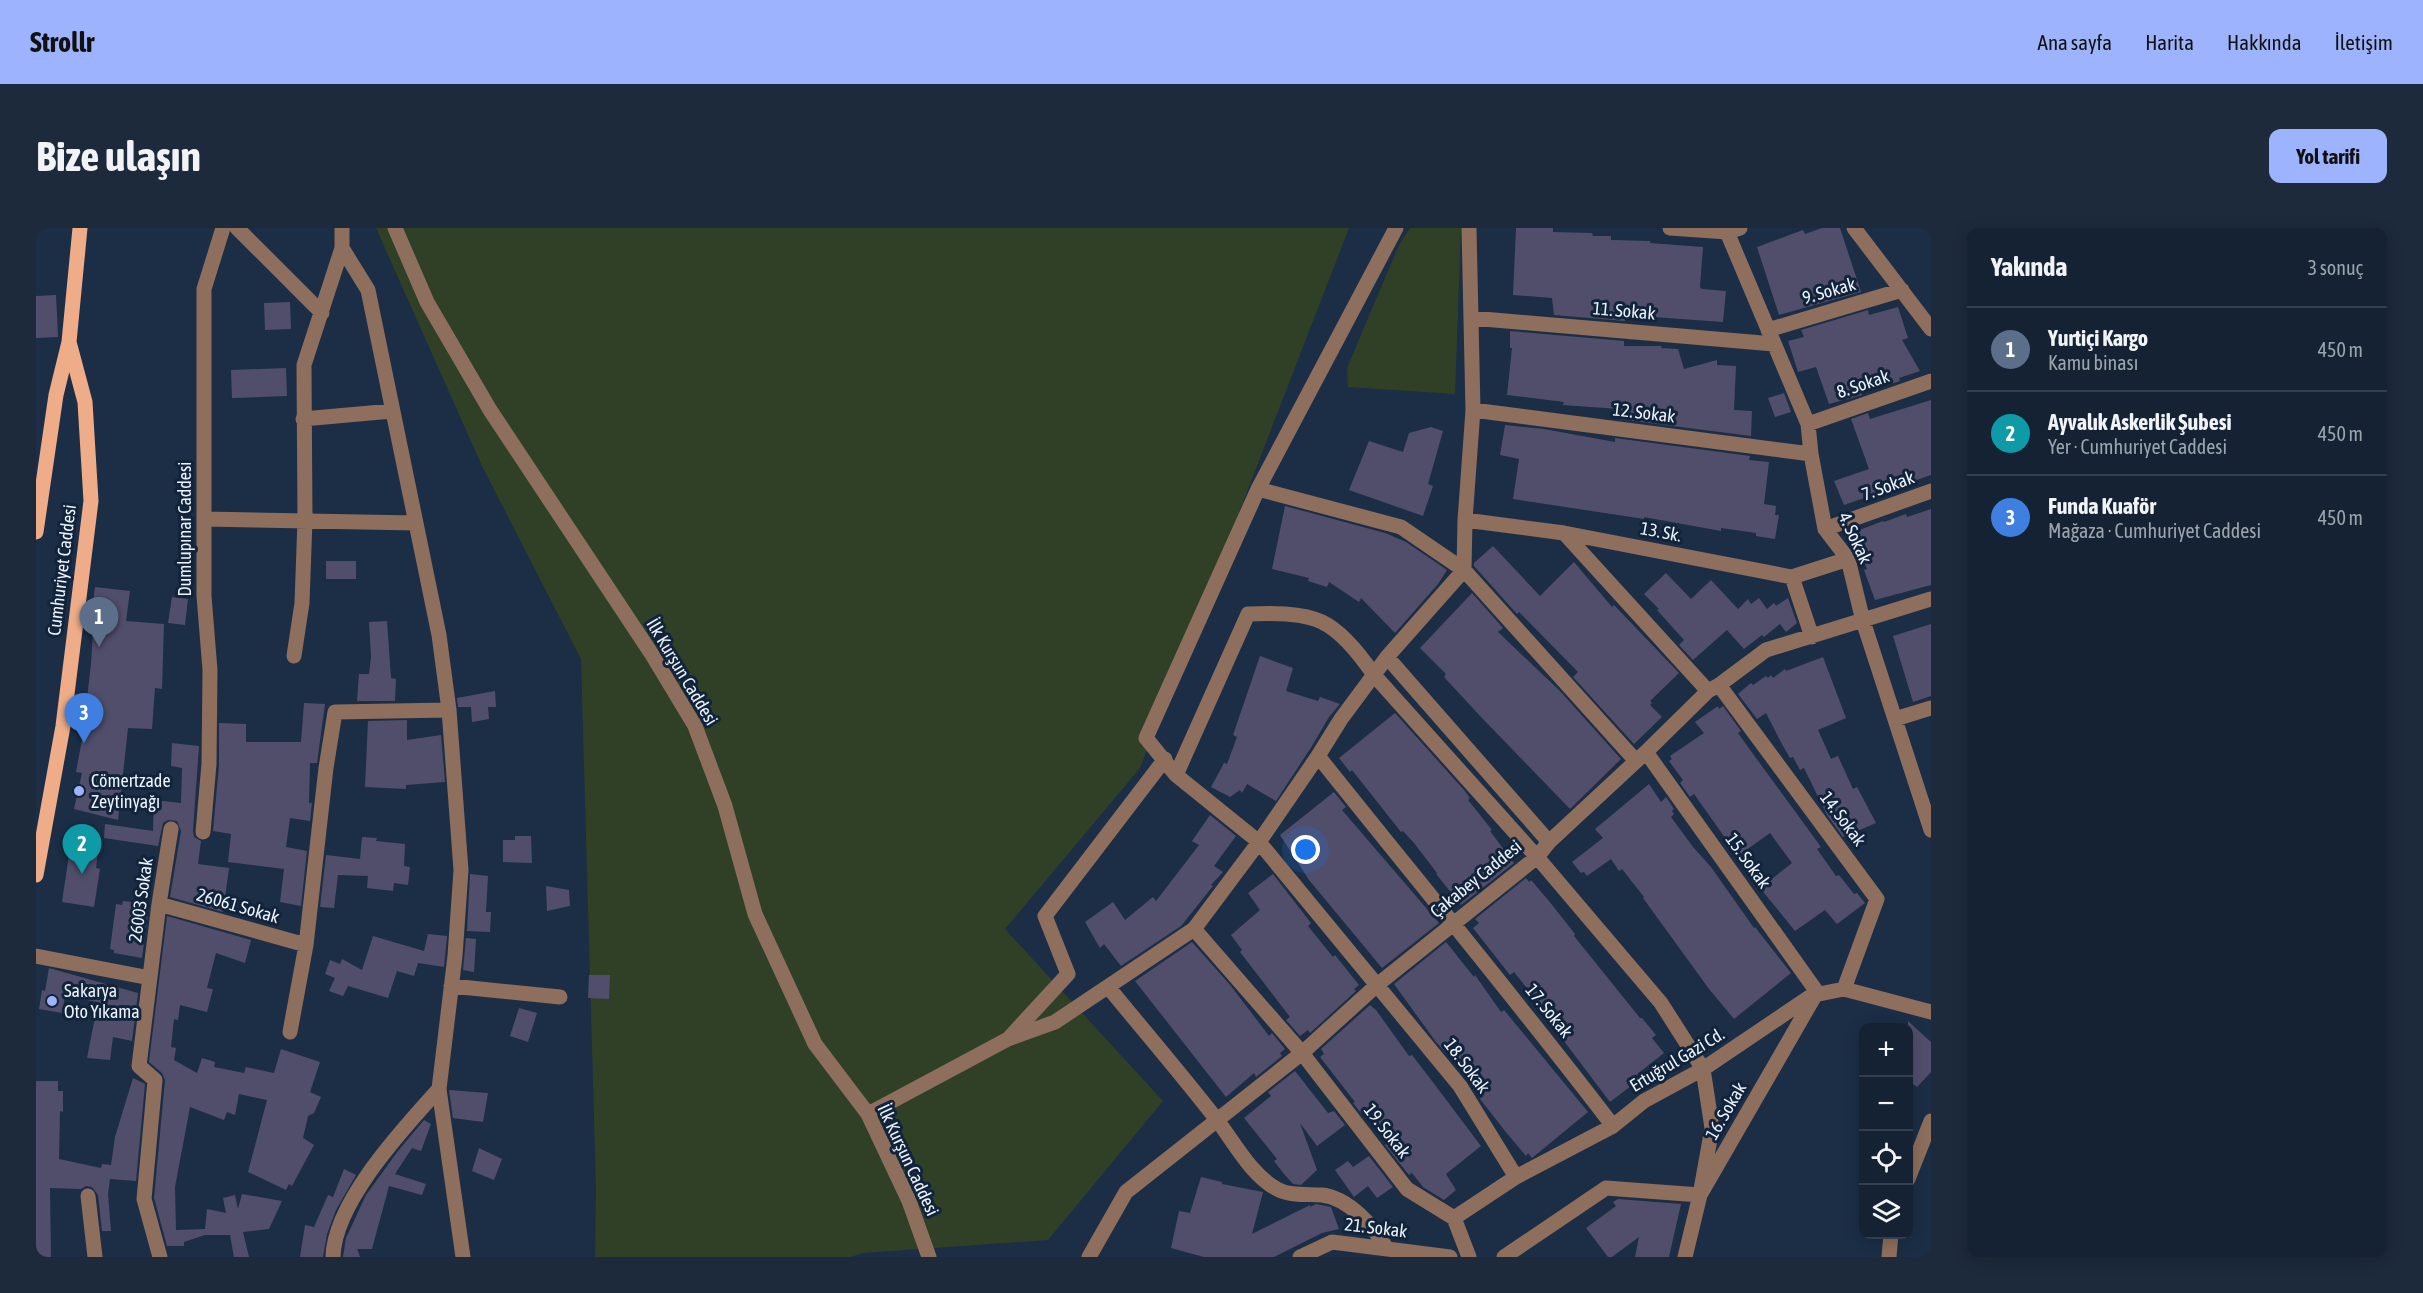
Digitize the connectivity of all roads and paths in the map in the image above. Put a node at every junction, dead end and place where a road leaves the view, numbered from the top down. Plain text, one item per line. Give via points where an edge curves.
1 (80, 228) edge
2 (223, 228) edge
3 (237, 228) edge
4 (342, 228) edge
5 (395, 228) edge
6 (1396, 228) edge
7 (1468, 228) edge
8 (1670, 228) edge
9 (1854, 228) edge
10 (1733, 230) edge
11 (342, 249) junction
12 (1902, 290) junction
13 (322, 313) junction
14 (1471, 318) junction
15 (1931, 328) edge
16 (1771, 337) junction
17 (69, 342) junction
18 (1931, 381) edge
19 (1473, 410) junction
20 (392, 411) junction
21 (303, 419) junction
22 (1808, 424) junction
23 (1811, 454) junction
24 (1258, 489) junction
25 (1931, 491) edge
26 (204, 519) junction
27 (305, 520) junction
28 (1465, 520) junction
29 (416, 523) junction
30 (1825, 529) junction
31 (36, 532) edge
32 (1564, 533) junction
33 (1848, 559) junction
34 (1464, 570) junction
35 (1792, 577) junction
36 (1931, 599) edge
37 (1863, 621) junction
38 (1812, 637) junction
39 (294, 656) dead end
40 (1387, 657) junction
41 (1374, 675) junction
42 (1714, 688) junction
43 (1931, 708) edge
44 (449, 710) junction
45 (1895, 719) junction
46 (1318, 756) junction
47 (1641, 757) junction
48 (1165, 759) junction
49 (1176, 775) junction
50 (1928, 814) edge
51 (171, 829) dead end
52 (1931, 830) edge
53 (203, 832) dead end
54 (1259, 842) junction
55 (1549, 842) junction
56 (1537, 857) junction
57 (36, 875) edge
58 (159, 904) junction
59 (1451, 923) junction
60 (1194, 929) junction
61 (306, 945) junction
62 (36, 956) edge
63 (150, 978) junction
64 (1377, 985) junction
65 (451, 986) junction
66 (1108, 988) junction
67 (1844, 989) junction
68 (1817, 992) junction
69 (560, 997) dead end
70 (1931, 1012) edge
71 (290, 1032) dead end
72 (1008, 1039) junction
73 (1302, 1053) junction
74 (1703, 1069) junction
75 (439, 1089) junction
76 (868, 1114) junction
77 (1217, 1120) junction
78 (1931, 1121) edge
79 (1613, 1126) junction
80 (1913, 1166) edge
81 (1516, 1177) junction
82 (1700, 1195) junction
83 (88, 1196) dead end
84 (1455, 1218) junction
85 (1891, 1239) edge
86 (1387, 1249) junction
87 (95, 1257) edge
88 (160, 1257) edge
89 (333, 1257) edge
90 (463, 1257) edge
91 (929, 1257) edge
92 (1089, 1257) edge
93 (1300, 1257) edge
94 (1450, 1257) edge
95 (1468, 1257) edge
96 (1504, 1257) edge
97 (1684, 1257) edge
98 (1889, 1257) edge

1 - 17 main road
2 - 26 street, Dumlupınar Caddesi via 204,289
3 - 13 street
4 - 11 street
5 - 76 street, İlk Kurşun Caddesi via 427,302 490,410 695,726 725,806 755,914 815,1044
6 - 24 street
7 - 14 street
8 - 10 street
9 - 12 street
10 - 16 street, 4. Sokak
11 - 13 street
11 - 20 street via 368,290
12 - 15 street
12 - 16 street, 9. Sokak
13 - 21 street via 304,365
14 - 16 street, 11. Sokak
14 - 19 street
16 - 22 street, 4. Sokak
17 - 31 main road via 56,395
17 - 57 main road, Cumhuriyet Caddesi via 85,402 91,501 63,726
18 - 22 street, 8. Sokak
19 - 23 street, 12. Sokak
19 - 28 street
20 - 21 street
20 - 29 street
21 - 27 street
22 - 23 street, 4. Sokak
23 - 30 street, 4. Sokak
24 - 34 street, 15. Sokak via 1401,527
24 - 48 street, 18. Sokak via 1146,738
25 - 30 street, 7. Sokak
26 - 27 street
26 - 53 street, Dumlupınar Caddesi via 204,596 210,670 209,764
27 - 29 street
27 - 39 street via 302,603
28 - 32 street, 13. Sk.
28 - 34 street
29 - 44 street via 440,635
30 - 33 street, 4. Sokak
32 - 35 street, 13. Sk.
32 - 42 street
33 - 35 street, 13. Sk.
33 - 37 street, 4. Sokak
34 - 40 street
34 - 47 street, 15. Sokak
35 - 38 street
36 - 37 street, Çakabey Caddesi
37 - 38 street, Çakabey Caddesi
37 - 45 street, 4. Sokak
38 - 42 street, Çakabey Caddesi via 1766,650
40 - 41 street
40 - 55 street
41 - 46 street
41 - 49 street via 1354,647 1322,622 1276,612 1248,614
41 - 56 street
42 - 47 street, Çakabey Caddesi
42 - 67 street, 14. Sokak via 1877,899
43 - 45 street
44 - 61 street via 335,712
44 - 65 street via 461,870
45 - 50 street, 4. Sokak
46 - 54 street
46 - 59 street, 17. Sokak
47 - 55 street, Çakabey Caddesi
47 - 68 street, 15. Sokak
48 - 49 street, 18. Sokak
48 - 72 street via 1045,916 1068,974
49 - 54 street, 18. Sokak
50 - 52 street, 4. Sokak
51 - 58 street, 26003 Sokak
54 - 60 street
54 - 64 street, 18. Sokak
55 - 56 street, Çakabey Caddesi
56 - 59 street, Çakabey Caddesi
56 - 74 street via 1661,1003
58 - 61 street, 26061 Sokak
58 - 63 street, 26003 Sokak
59 - 64 street, Çakabey Caddesi
59 - 79 street, 17. Sokak
60 - 66 street
60 - 73 street, 19. Sokak
61 - 71 street
62 - 63 street
63 - 88 street, 26003 Sokak via 139,1066 154,1080 144,1199
64 - 73 street, Çakabey Caddesi
64 - 81 street, 18. Sokak via 1460,1086
65 - 69 street
65 - 75 street
66 - 72 street via 1055,1022
66 - 77 street
67 - 68 street, Ertuğrul Gazi Cd.
67 - 70 street, Ertuğrul Gazi Cd.
68 - 74 street, Ertuğrul Gazi Cd.
68 - 82 street, 16. Sokak
72 - 76 street
73 - 77 street, Çakabey Caddesi
73 - 84 street, 19. Sokak via 1407,1189
74 - 79 street, Ertuğrul Gazi Cd. via 1644,1101
74 - 82 street via 1712,1128
75 - 89 street via 386,1148 368,1175 344,1217
75 - 90 street
76 - 91 street, İlk Kurşun Caddesi via 909,1201
77 - 86 street via 1256,1171 1275,1188 1285,1193 1335,1198 1372,1227
77 - 92 street, Çakabey Caddesi via 1125,1191
78 - 80 street
79 - 81 street, Ertuğrul Gazi Cd.
81 - 84 street, Ertuğrul Gazi Cd.
82 - 96 street via 1606,1188
82 - 97 street, 16. Sokak
83 - 87 street
84 - 95 street
85 - 98 street
86 - 93 street, 21. Sokak via 1332,1242
86 - 94 street, 21. Sokak

